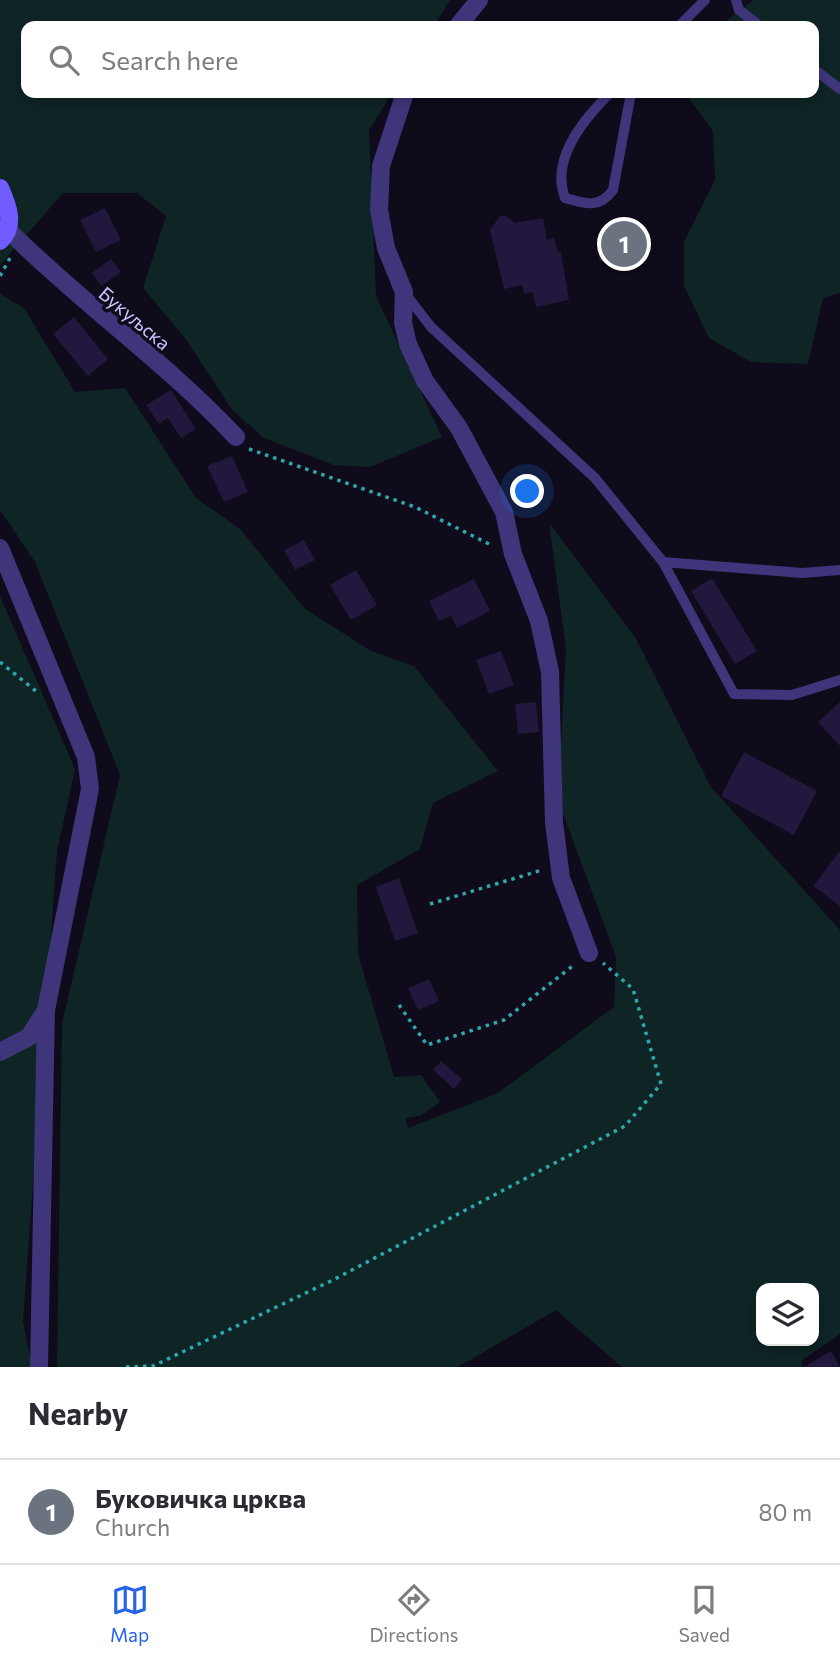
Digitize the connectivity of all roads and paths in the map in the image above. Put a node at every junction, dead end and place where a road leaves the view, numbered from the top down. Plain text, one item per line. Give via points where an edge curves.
1 (479, 0) edge
2 (705, 0) edge
3 (736, 0) edge
4 (462, 21) edge
5 (684, 21) edge
6 (753, 21) edge
7 (819, 73) edge
8 (840, 89) edge
9 (403, 98) edge
10 (605, 98) edge
11 (630, 98) edge
12 (0, 188) edge
13 (4, 235) edge
14 (404, 292) junction
15 (236, 437) joint
16 (0, 548) edge
17 (513, 554) junction
18 (663, 562) junction
19 (840, 570) edge
20 (0, 662) edge
21 (840, 680) edge
22 (69, 715) junction
23 (559, 865) junction
24 (430, 905) dead end
25 (589, 953) junction
26 (399, 1005) dead end
27 (46, 1010) junction
28 (0, 1052) edge
29 (39, 1367) edge
30 (126, 1367) edge

1 - 4 street
2 - 5 lane
3 - 6 lane via 739,10
7 - 8 lane
9 - 14 street via 381,166 379,210 386,248
10 - 11 lane via 570,143 560,186 565,198 596,205 613,190
12 - 13 main road, Букуљска via 8,209
13 - 15 street, Букуљска via 205,405
14 - 17 street via 408,344 425,381 459,428 505,512
14 - 18 lane via 431,327 595,478
15 - 17 path via 249,449 415,507
16 - 22 street
17 - 23 street via 540,621 550,672
18 - 19 lane via 802,573
18 - 21 lane via 734,694 792,695
20 - 22 path
22 - 27 street via 86,757 90,789
23 - 24 path
23 - 25 street
25 - 26 path via 504,1020 427,1045
25 - 30 path via 633,989 661,1083 625,1126 333,1280 153,1366
27 - 28 street via 29,1037
27 - 29 street

